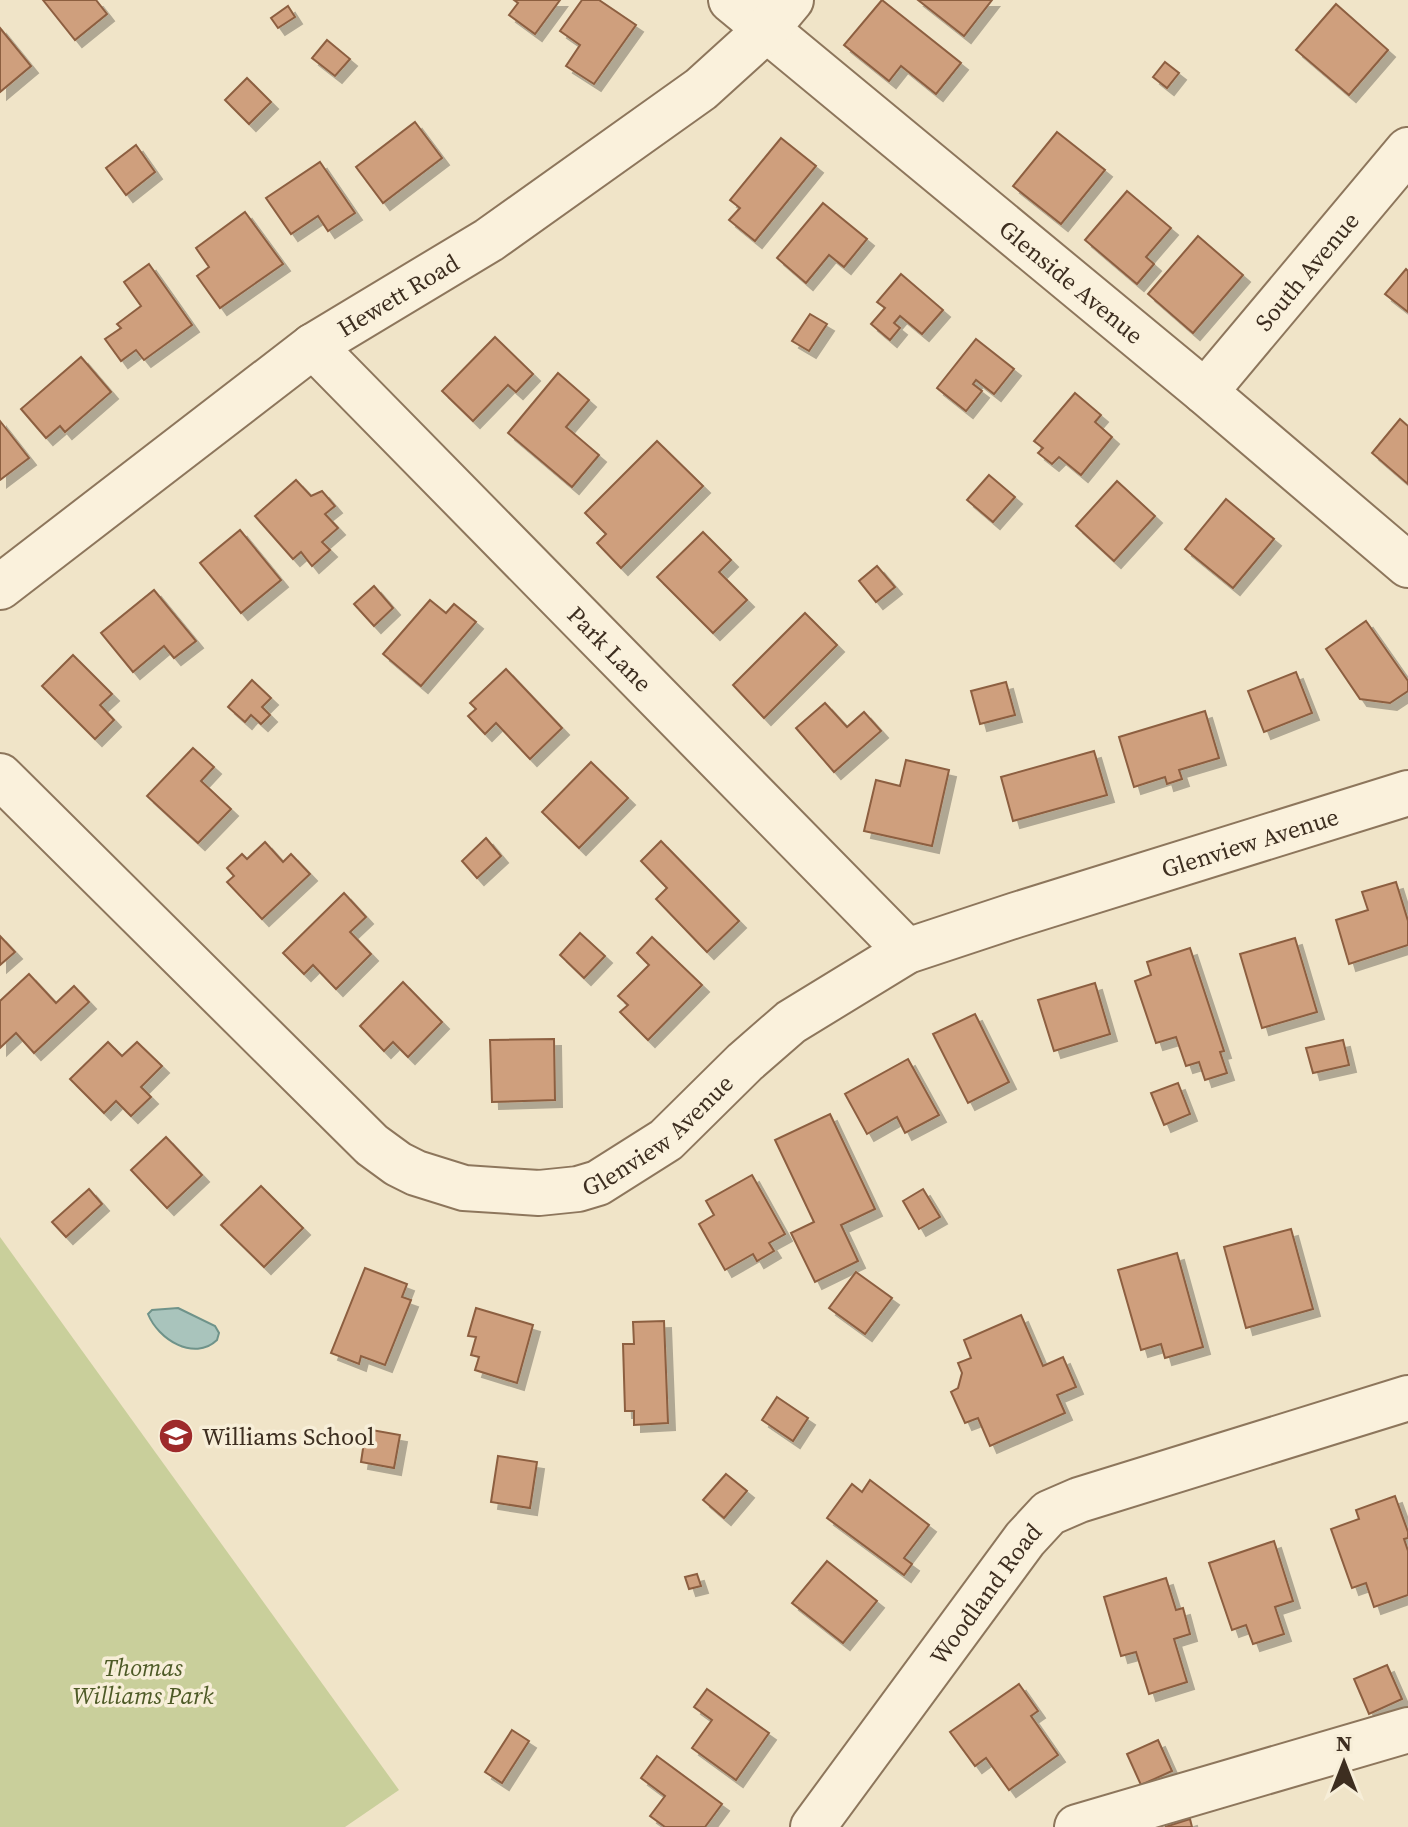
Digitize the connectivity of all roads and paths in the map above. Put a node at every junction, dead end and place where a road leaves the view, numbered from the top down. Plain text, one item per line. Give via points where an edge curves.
1 (731, 0) edge
2 (778, 15) edge
3 (1408, 150) edge
4 (313, 346) junction
5 (1205, 392) junction
6 (1408, 565) edge
7 (0, 587) edge
8 (0, 776) edge
9 (1408, 793) edge
10 (907, 951) junction
11 (1408, 1398) edge
12 (1408, 1730) edge
13 (813, 1827) edge
14 (1077, 1827) edge

1 - 2 street, Glenside Avenue
2 - 4 street, Hewett Road via 701,89 633,140 489,240
2 - 5 street, Glenside Avenue
3 - 5 street, South Avenue
4 - 7 street, Hewett Road
4 - 10 street, Park Lane
5 - 6 street, Glenside Avenue
8 - 10 street, Glenview Avenue via 372,1145 416,1173 464,1188 539,1193 598,1183 666,1140 791,1022
9 - 10 street, Glenview Avenue
11 - 13 street, Woodland Road via 1049,1513
12 - 14 street

